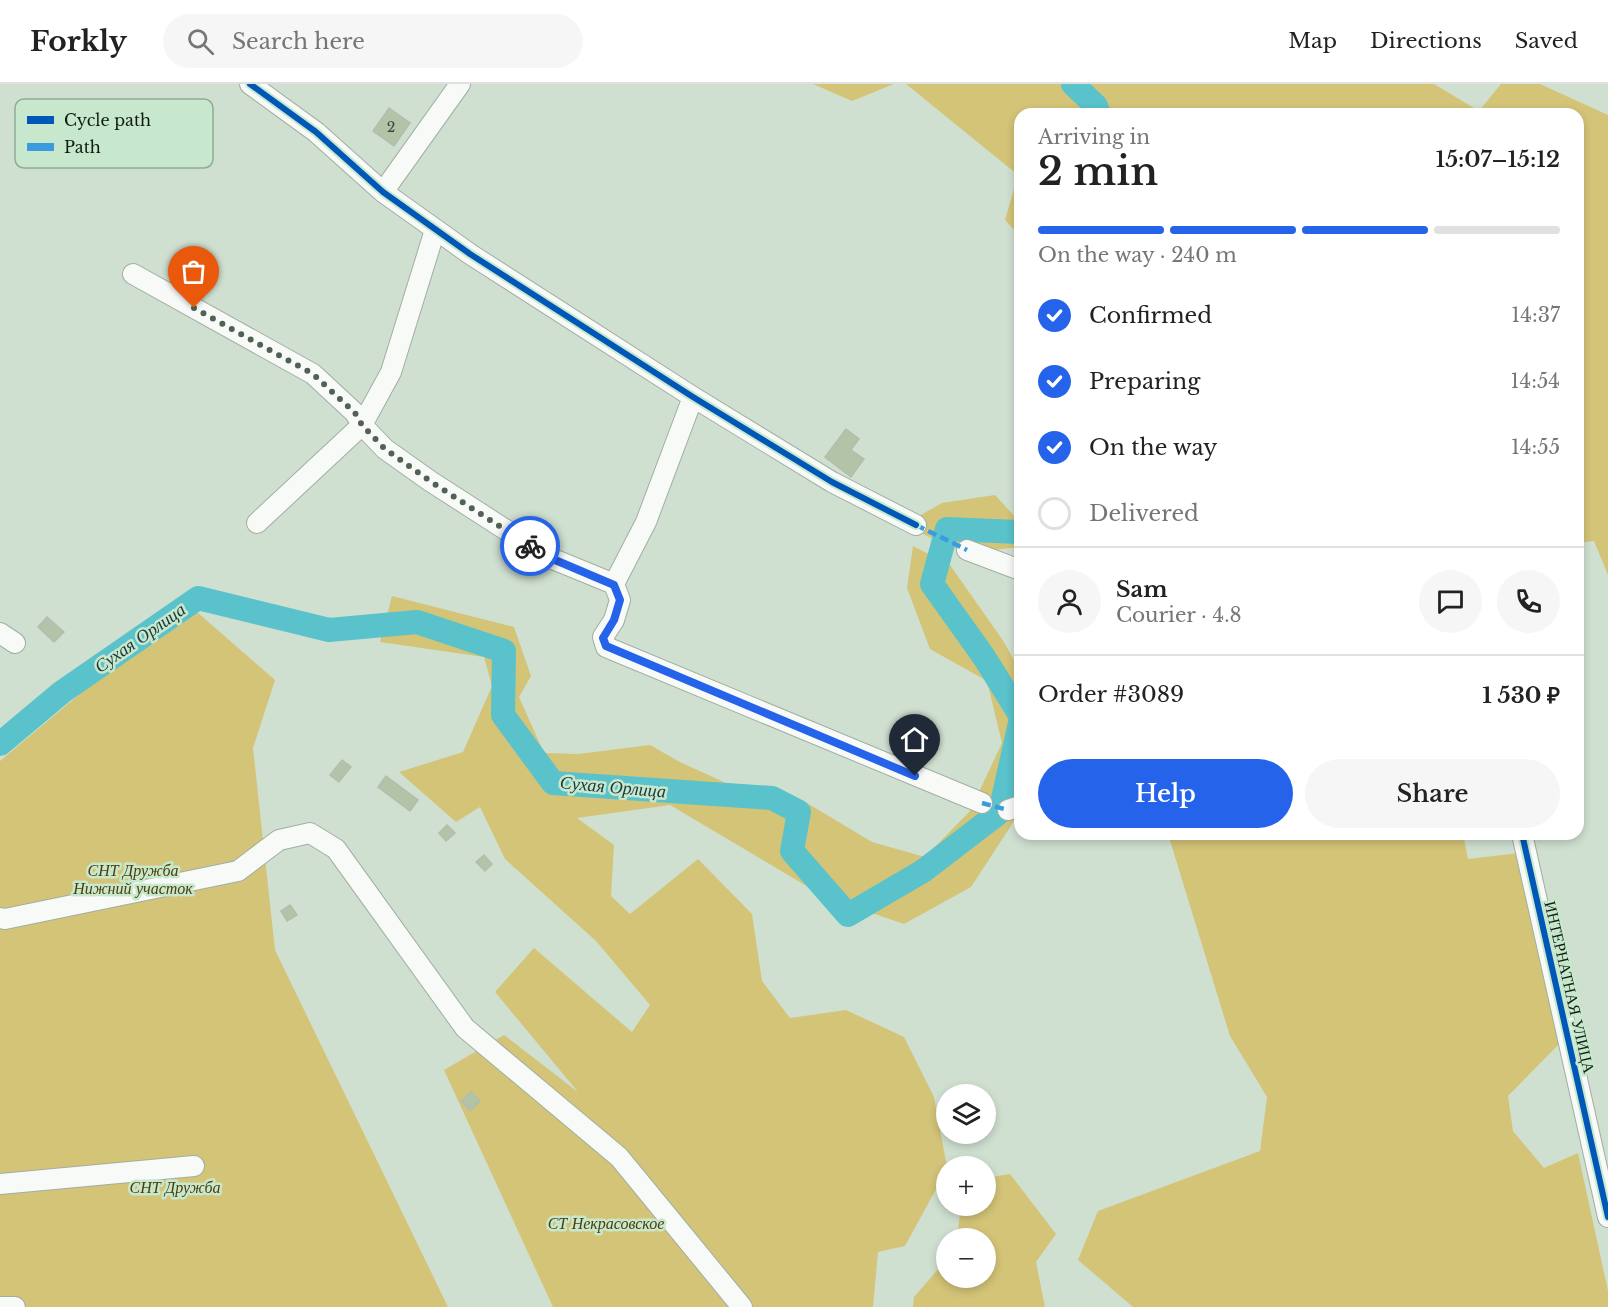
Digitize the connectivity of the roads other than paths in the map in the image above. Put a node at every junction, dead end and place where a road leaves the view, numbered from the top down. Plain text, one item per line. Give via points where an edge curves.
1 (250, 84) edge
2 (460, 84) edge
3 (383, 192) junction
4 (435, 230) junction
5 (134, 274) dead end
6 (693, 397) junction
7 (362, 425) junction
8 (257, 524) dead end
9 (916, 525) dead end
10 (967, 550) dead end
11 (1014, 568) edge
12 (614, 585) junction
13 (982, 803) dead end
14 (1523, 840) edge
15 (0, 918) edge
16 (194, 1166) dead end
17 (0, 1184) edge
18 (1608, 1217) edge
19 (0, 1307) edge
20 (15, 1307) edge
21 (742, 1307) edge

1 - 3 street via 316,132
2 - 3 street
3 - 4 street
4 - 6 street
4 - 7 street via 391,372
5 - 7 street via 313,374 355,413
6 - 9 street via 832,482
6 - 12 street via 646,522
7 - 8 street
7 - 12 street via 385,449 430,481 548,557
10 - 11 street
12 - 13 street via 620,600 603,638 606,646
14 - 18 street, ИНТЕРНАТНАЯ УЛИЦА
15 - 21 street via 238,871 279,840 310,833 336,849 465,1028 619,1157
16 - 17 street
19 - 20 street

